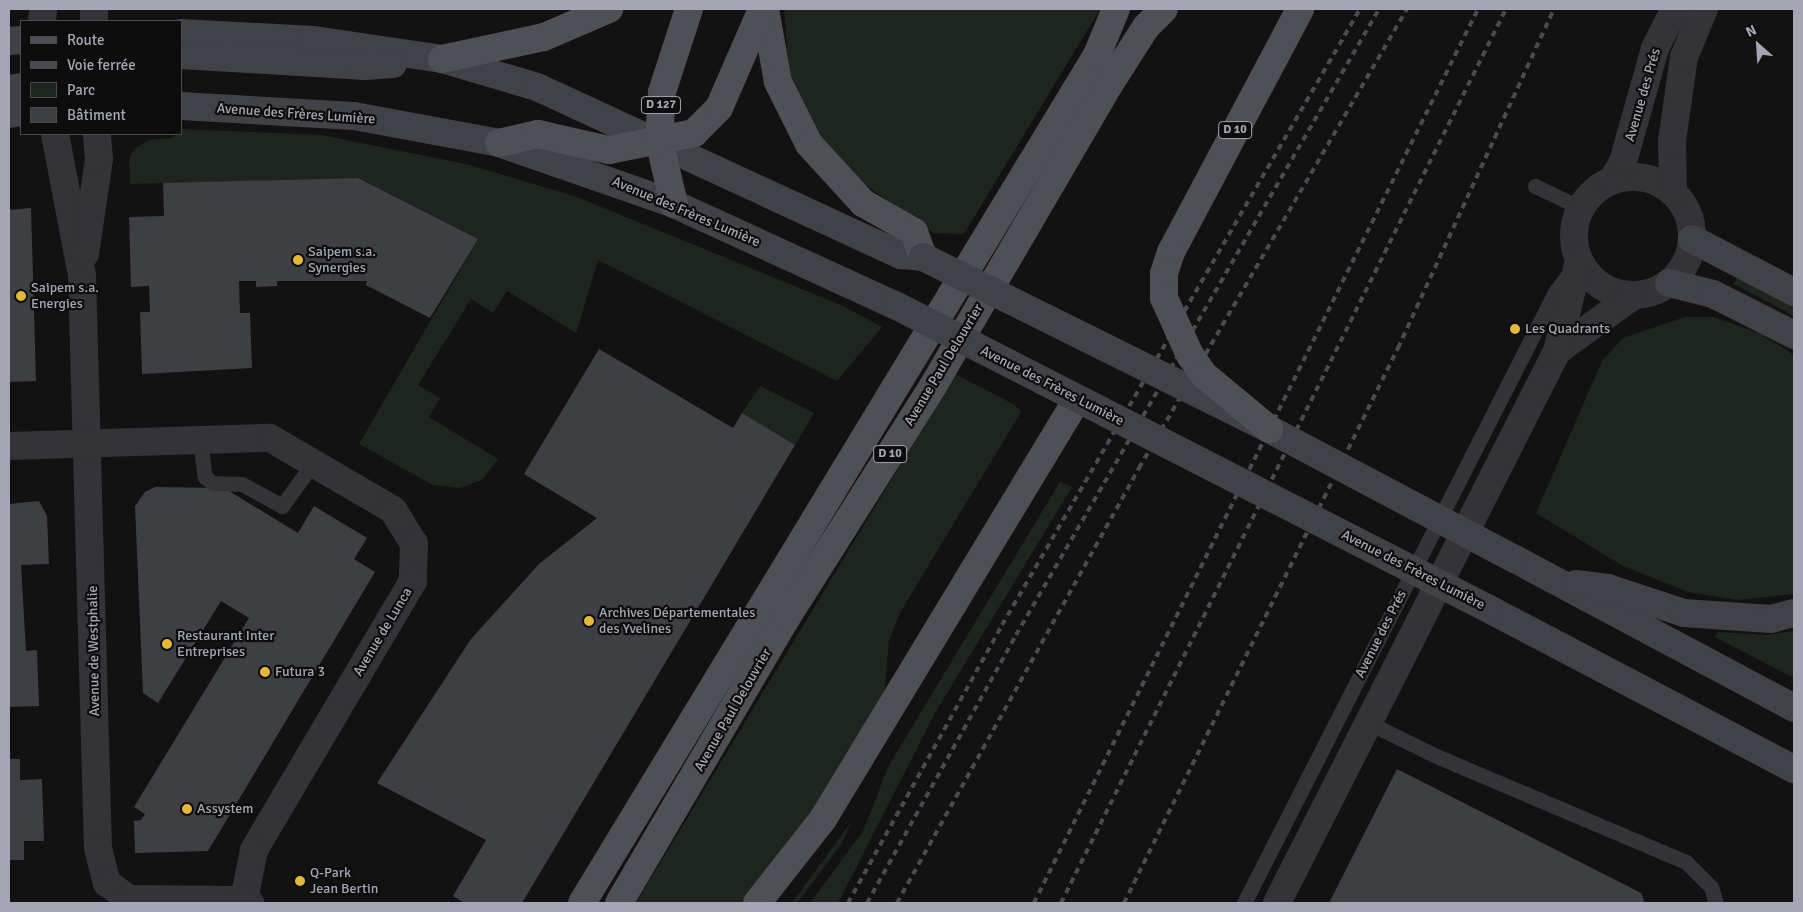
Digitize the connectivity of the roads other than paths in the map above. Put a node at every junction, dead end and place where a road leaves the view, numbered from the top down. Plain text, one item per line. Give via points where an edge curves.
1 (609, 9) edge
2 (689, 9) edge
3 (764, 9) edge
4 (1116, 9) edge
5 (1164, 9) edge
6 (1300, 9) edge
7 (1675, 9) edge
8 (1704, 9) edge
9 (182, 33) edge
10 (182, 55) edge
11 (442, 59) junction
12 (182, 106) edge
13 (55, 135) edge
14 (97, 135) edge
15 (659, 140) junction
16 (499, 143) junction
17 (1612, 181) junction
18 (1535, 186) dead end
19 (1673, 192) junction
20 (674, 204) junction
21 (1581, 208) junction
22 (1692, 239) junction
23 (923, 257) junction
24 (1579, 261) junction
25 (82, 276) junction
26 (1669, 283) junction
27 (1794, 292) edge
28 (1633, 296) junction
29 (1794, 335) edge
30 (1557, 351) junction
31 (1077, 399) junction
32 (1269, 429) junction
33 (200, 439) junction
34 (88, 442) junction
35 (9, 446) edge
36 (313, 463) junction
37 (1555, 582) junction
38 (1794, 613) edge
39 (1794, 708) edge
40 (1369, 723) junction
41 (1794, 769) edge
42 (246, 902) edge
43 (582, 903) edge
44 (619, 903) edge
45 (757, 903) edge
46 (1244, 903) edge
47 (1277, 903) edge
48 (1716, 903) edge

1 - 11 main road, D 127 via 544,37
2 - 15 main road, D 127 via 662,92
3 - 15 main road via 719,108 694,133
3 - 23 main road via 778,82 809,144 863,203 914,232
4 - 43 main road, Avenue Paul Delouvrier / D 10 via 1097,55
5 - 44 main road, Avenue Paul Delouvrier / D 10 via 1146,26 1109,85 933,386 787,617
6 - 32 main road, D 10, bridge via 1171,252 1164,274 1164,298 1190,355 1204,375
7 - 17 street, Avenue des Prés via 1655,48 1626,153
8 - 19 street, Avenue des Prés via 1684,57 1672,141
9 - 11 main road, D 127 via 314,40
10 - 11 main road, D 127 via 365,66
11 - 15 main road, D 127 via 537,87
12 - 16 main road, Avenue des Frères Lumière via 354,116
13 - 25 street, Avenue de Westphalie
14 - 25 street, Avenue de Westphalie via 100,159
15 - 16 main road via 609,150 538,134
15 - 20 main road, D 127
15 - 23 main road, D 127 via 901,255
16 - 20 main road, Avenue des Frères Lumière
17 - 19 street via 1644,178
17 - 21 street via 1589,196
18 - 21 lane
19 - 22 street via 1687,213
20 - 31 main road, Avenue des Frères Lumière, bridge via 895,305
21 - 24 street via 1574,243
22 - 26 street via 1689,256
22 - 27 main road
23 - 32 main road, D 127, bridge
24 - 28 street via 1601,286
24 - 30 street
24 - 46 lane, Avenue des Prés via 1555,292
25 - 34 street, Avenue de Westphalie
26 - 28 street
26 - 29 main road via 1714,294
28 - 30 street
30 - 40 street
31 - 41 main road, Avenue des Frères Lumière, bridge
31 - 45 main road via 822,820
32 - 37 main road, D 127, bridge
33 - 34 street, Avenue de Lunca
33 - 36 street, Avenue de Lunca via 270,438
33 - 36 lane via 205,477 214,483 242,484 282,506
34 - 35 street, Avenue de Lunca
34 - 42 street, Avenue de Westphalie via 98,848 107,882 129,899
36 - 42 street, Avenue de Lunca via 393,510 414,544 413,581 254,850
37 - 38 main road, D 127 via 1608,588 1684,613 1770,619
37 - 39 main road, D 127
40 - 47 street
40 - 48 lane via 1434,755 1686,862 1711,887

